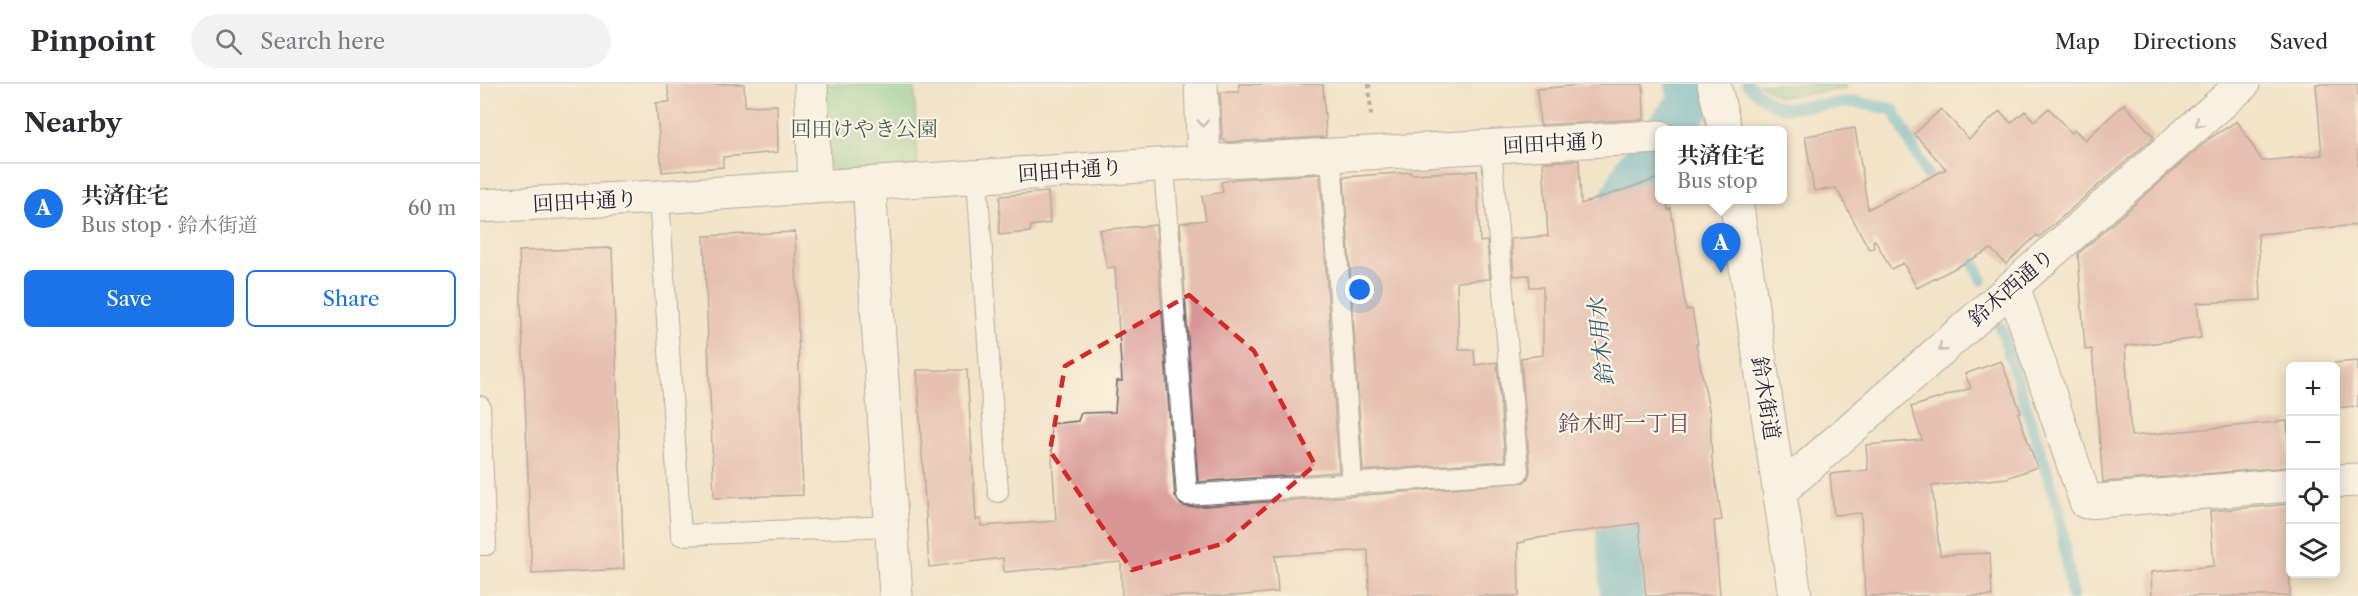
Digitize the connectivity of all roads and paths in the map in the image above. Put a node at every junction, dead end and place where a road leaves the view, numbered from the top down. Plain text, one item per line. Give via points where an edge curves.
1 (811, 84) edge
2 (1201, 84) edge
3 (1714, 84) edge
4 (2243, 84) edge
5 (1724, 126) edge
6 (1655, 137) edge
7 (1491, 146) junction
8 (1331, 155) junction
9 (1204, 162) junction
10 (1164, 164) junction
11 (977, 177) junction
12 (869, 184) junction
13 (815, 187) junction
14 (659, 197) junction
15 (1737, 204) edge
16 (480, 206) edge
17 (2013, 286) junction
18 (480, 406) edge
19 (2358, 480) edge
20 (2340, 481) edge
21 (1352, 484) junction
22 (2286, 485) edge
23 (1780, 491) junction
24 (998, 492) dead end
25 (891, 526) junction
26 (480, 545) edge
27 (896, 596) edge
28 (1796, 596) edge

1 - 13 street
2 -> 9 street
3 - 5 street
4 -> 17 street, 鈴木西通り
6 - 7 street, 回田中通り
7 - 8 street, 回田中通り
7 - 21 lane via 1518,472
8 - 9 street, 回田中通り
8 - 21 lane
9 - 10 street, 回田中通り
10 - 11 street, 回田中通り
10 - 21 lane via 1187,495
11 - 12 street, 回田中通り
11 - 24 lane
12 - 13 street, 回田中通り
12 - 25 street
13 - 14 street, 回田中通り
14 - 16 street, 回田中通り
14 - 25 lane via 681,535
15 - 23 street, 鈴木街道
17 - 22 street via 2086,502
17 -> 23 street, 鈴木西通り
18 - 26 lane via 486,545
19 - 20 street
23 - 28 street, 鈴木街道
25 - 27 street

